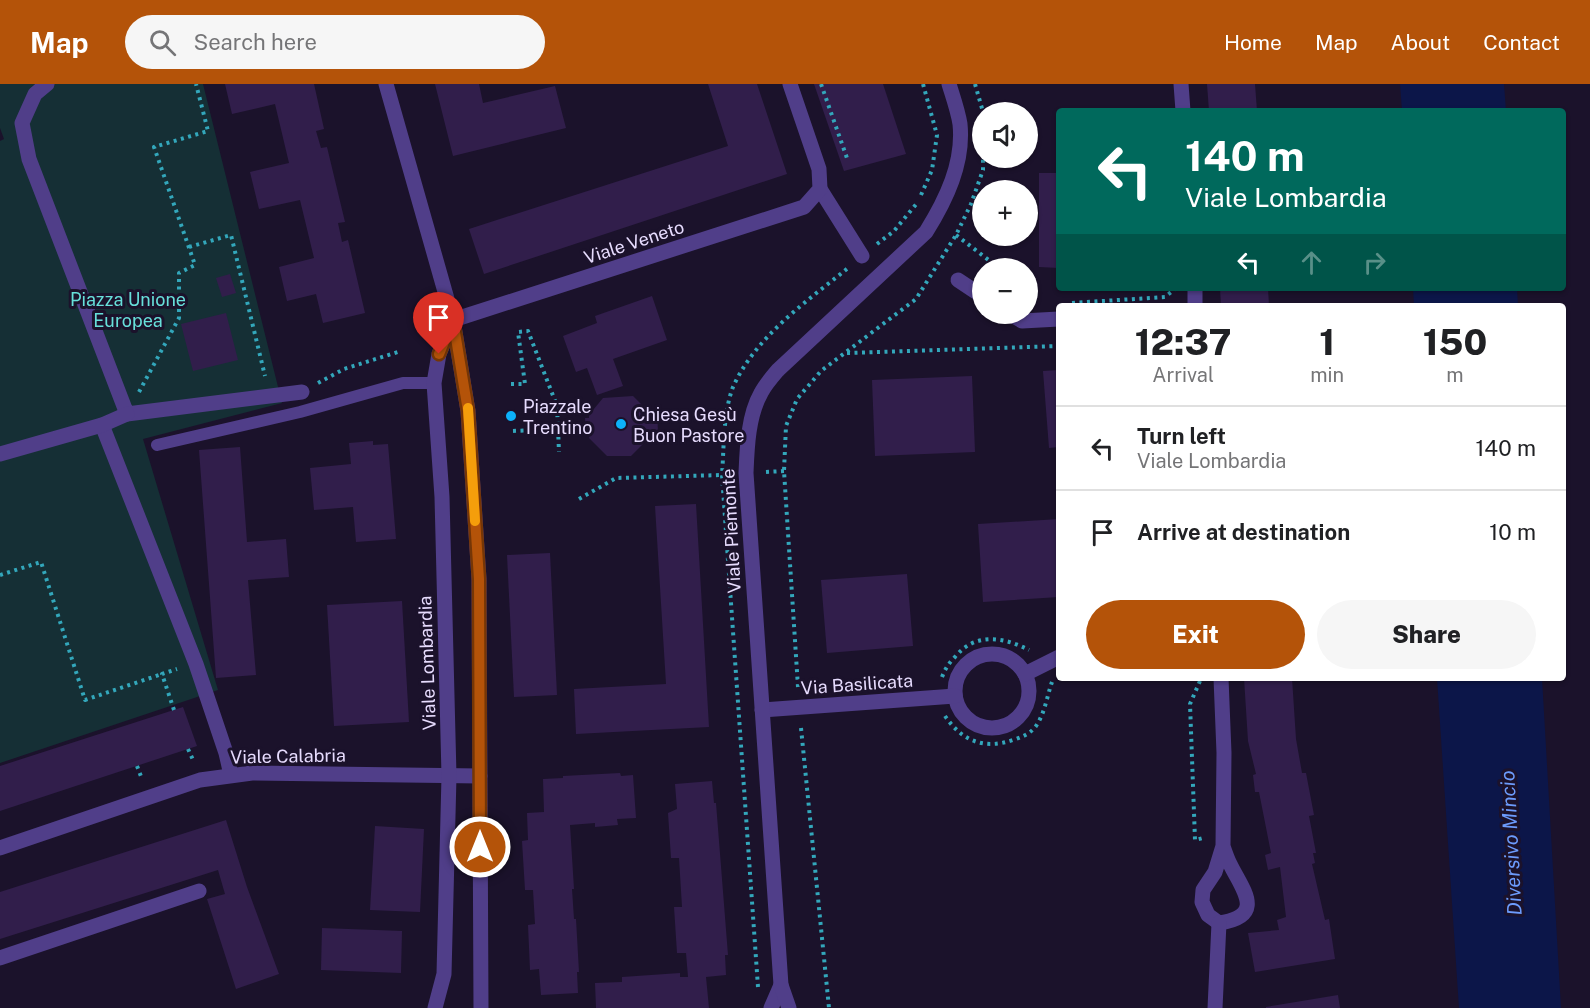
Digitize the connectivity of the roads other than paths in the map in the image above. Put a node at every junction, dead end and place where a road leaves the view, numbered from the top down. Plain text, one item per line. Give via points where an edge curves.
1 (47, 84) edge
2 (386, 84) edge
3 (790, 84) edge
4 (949, 84) edge
5 (1181, 84) edge
6 (1183, 108) edge
7 (820, 189) junction
8 (862, 256) road end
9 (958, 280) dead end
10 (972, 289) edge
11 (1056, 319) edge
12 (453, 320) junction
13 (1038, 320) edge
14 (435, 383) junction
15 (302, 392) road end
16 (127, 414) junction
17 (102, 425) junction
18 (157, 445) dead end
19 (0, 454) edge
20 (1056, 658) edge
21 (1024, 674) junction
22 (1221, 681) edge
23 (955, 696) junction
24 (762, 710) junction
25 (231, 775) junction
26 (449, 776) junction
27 (480, 776) junction
28 (1223, 846) junction
29 (0, 848) edge
30 (199, 891) dead end
31 (1219, 923) junction
32 (0, 958) edge
33 (781, 985) junction
34 (435, 1008) edge
35 (481, 1008) edge
36 (771, 1008) edge
37 (789, 1008) edge
38 (1215, 1008) edge

1 - 16 street via 35,94 22,123 29,159
2 - 12 street
3 - 7 street via 819,169
4 - 24 street, Viale Piemonte via 960,123 960,149 941,209 926,232 778,370 760,394 754,413 746,473
5 - 6 street
7 - 8 street
7 - 12 street, Viale Veneto via 804,207
9 - 10 street
11 - 13 street
12 - 14 street, Viale Lombardia via 439,354
12 - 27 street via 468,411 479,579
14 - 18 lane via 403,383
14 - 26 street, Viale Lombardia
15 - 16 street
16 - 17 street
17 - 19 street
17 - 25 street via 196,664
20 - 21 street
21 - 23 street via 1005,657 979,656 959,674
21 - 23 street via 1029,690 1026,705 1018,717 1004,725 989,728 974,723 963,713
22 - 28 street
23 - 24 street, Via Basilicata
24 - 33 street, Viale Piemonte
25 - 26 street, Viale Calabria
25 - 29 street, Viale Calabria via 200,780
26 - 27 street, Viale Calabria
26 - 34 street, Viale Lombardia via 444,974
27 - 35 street
28 - 31 street via 1215,872 1203,890 1202,902 1208,915
28 - 31 street via 1247,898 1239,917
30 - 32 street
31 - 38 street
33 - 36 street, Viale Piemonte
33 - 37 street, Viale Piemonte

